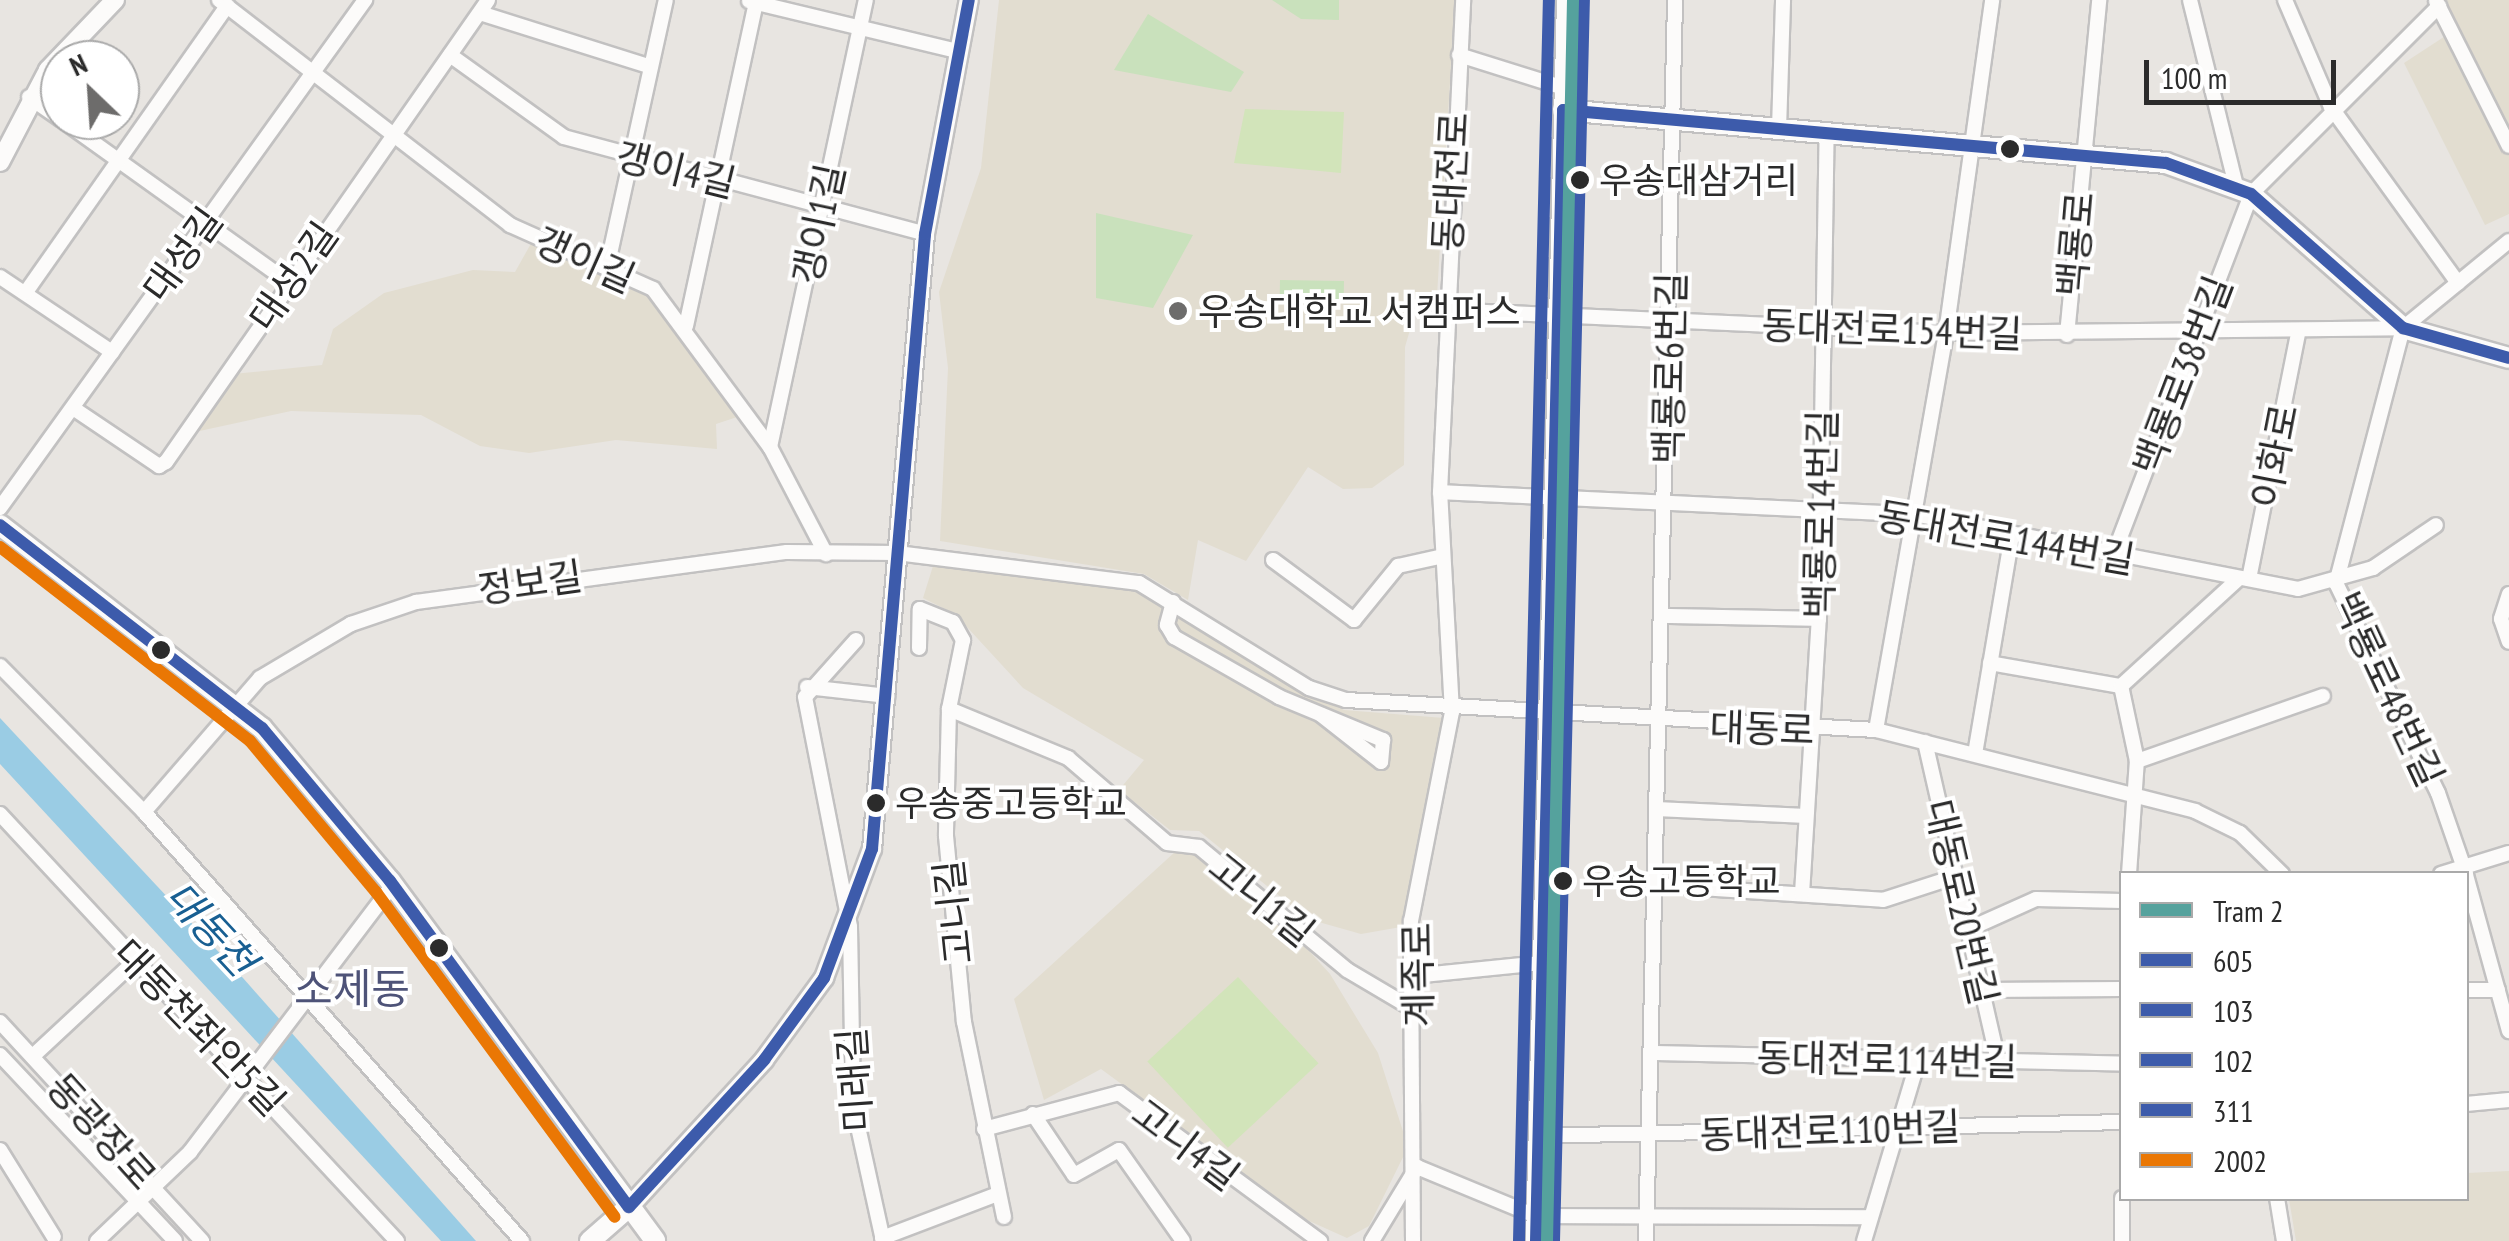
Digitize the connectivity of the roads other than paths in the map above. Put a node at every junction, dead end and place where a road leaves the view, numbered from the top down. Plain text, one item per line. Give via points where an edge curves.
1 (115, 0) edge
2 (365, 0) edge
3 (666, 0) edge
4 (866, 0) edge
5 (970, 0) edge
6 (1463, 0) edge
7 (1567, 0) edge
8 (1674, 0) edge
9 (1783, 0) edge
10 (1992, 0) edge
11 (2099, 0) edge
12 (2190, 0) edge
13 (2285, 0) edge
14 (751, 1) edge
15 (224, 3) edge
16 (2438, 3) edge
17 (484, 6) edge
18 (858, 28) junction
19 (957, 51) junction
20 (450, 55) junction
21 (1459, 55) junction
22 (648, 66) junction
23 (313, 71) junction
24 (1564, 88) junction
25 (30, 98) junction
26 (40, 105) edge
27 (2331, 106) junction
28 (1564, 110) junction
29 (1671, 119) junction
30 (1779, 128) junction
31 (392, 134) junction
32 (1826, 134) junction
33 (89, 140) edge
34 (1975, 146) junction
35 (2509, 146) edge
36 (2084, 154) junction
37 (116, 160) junction
38 (629, 160) junction
39 (0, 162) edge
40 (718, 179) junction
41 (2244, 190) junction
42 (822, 207) junction
43 (204, 224) junction
44 (925, 234) junction
45 (2509, 241) edge
46 (608, 263) junction
47 (0, 277) edge
48 (288, 282) junction
49 (2458, 283) junction
50 (26, 292) junction
51 (1561, 309) junction
52 (1443, 310) junction
53 (1670, 320) junction
54 (686, 326) junction
55 (1825, 328) junction
56 (2403, 328) junction
57 (2199, 331) junction
58 (1946, 333) junction
59 (2298, 333) junction
60 (2067, 334) junction
61 (112, 352) junction
62 (2509, 358) edge
63 (74, 408) junction
64 (770, 447) junction
65 (1440, 492) junction
66 (1558, 494) junction
67 (1666, 506) junction
68 (0, 508) edge
69 (1820, 509) junction
70 (1913, 514) junction
71 (0, 525) edge
72 (2436, 526) dead end
73 (2012, 536) junction
74 (897, 553) junction
75 (826, 554) junction
76 (1443, 556) junction
77 (2113, 556) junction
78 (1273, 560) dead end
79 (2244, 579) junction
80 (2336, 583) junction
81 (2509, 594) edge
82 (1173, 602) junction
83 (1664, 616) junction
84 (1818, 619) junction
85 (856, 640) dead end
86 (2509, 642) edge
87 (919, 648) dead end
88 (1990, 663) junction
89 (0, 666) edge
90 (2121, 686) junction
91 (808, 688) junction
92 (887, 696) junction
93 (2322, 696) dead end
94 (234, 700) junction
95 (948, 709) junction
96 (1452, 712) junction
97 (1322, 714) dead end
98 (1546, 716) junction
99 (1659, 723) junction
100 (1876, 730) junction
101 (1811, 731) junction
102 (1925, 742) junction
103 (1974, 754) junction
104 (2137, 761) junction
105 (2134, 791) junction
106 (1658, 809) junction
107 (144, 812) junction
108 (0, 814) edge
109 (1805, 816) junction
110 (2509, 853) edge
111 (2130, 871) edge
112 (2279, 871) edge
113 (2465, 871) edge
114 (2467, 871) edge
115 (1954, 877) junction
116 (1654, 885) junction
117 (393, 886) junction
118 (2469, 886) edge
119 (1802, 894) junction
120 (2119, 901) edge
121 (850, 927) junction
122 (1969, 929) junction
123 (134, 962) junction
124 (1541, 963) junction
125 (1413, 976) junction
126 (2119, 989) edge
127 (1983, 990) junction
128 (2469, 990) edge
129 (2498, 990) junction
130 (304, 1002) junction
131 (1418, 1012) junction
132 (0, 1022) edge
133 (2509, 1031) edge
134 (1652, 1054) junction
135 (0, 1055) edge
136 (34, 1055) junction
137 (1918, 1061) junction
138 (1998, 1062) junction
139 (2119, 1064) edge
140 (251, 1071) junction
141 (2509, 1100) edge
142 (2469, 1104) edge
143 (1033, 1114) junction
144 (2119, 1122) edge
145 (1896, 1128) junction
146 (984, 1130) junction
147 (1650, 1135) junction
148 (1538, 1136) junction
149 (0, 1150) edge
150 (1417, 1167) junction
151 (154, 1188) junction
152 (995, 1194) junction
153 (2122, 1201) edge
154 (2277, 1201) edge
155 (139, 1202) junction
156 (629, 1207) junction
157 (1646, 1214) junction
158 (1536, 1216) junction
159 (1004, 1217) dead end
160 (1870, 1218) junction
161 (54, 1237) dead end
162 (883, 1240) edge
163 (97, 1241) edge
164 (175, 1241) edge
165 (202, 1241) edge
166 (398, 1241) edge
167 (522, 1241) edge
168 (590, 1241) edge
169 (655, 1241) edge
170 (1183, 1241) edge
171 (1320, 1241) edge
172 (1372, 1241) edge
173 (1412, 1241) edge
174 (1536, 1241) edge
175 (1646, 1241) edge
176 (1864, 1241) edge
177 (2122, 1241) edge
178 (2284, 1241) edge

1 - 25 street
2 - 23 street, 대성길
3 - 22 street
4 - 18 street, 갱이1길
5 - 19 street
6 - 21 street, 동대전로
7 - 24 main road
8 - 29 street, 백룡로6번길
9 - 30 street
10 - 34 street
11 - 36 street
12 - 41 street
13 - 27 street
14 - 18 street
14 - 40 street
15 - 23 street, 갱이길
15 - 37 street
16 - 27 street
16 - 35 street
17 - 20 street, 대성2길
17 - 22 street
18 - 19 street
18 - 42 street, 갱이1길
19 - 44 street
20 - 31 street, 대성2길
20 - 38 street, 갱이4길 via 564,137
21 - 24 street, 동대전로
21 - 52 street, 동대전로
22 - 38 street
23 - 31 street, 갱이길
23 - 43 street, 대성길
24 - 28 main road
25 - 26 street
25 - 39 street
27 - 41 street
27 - 49 street
28 - 29 main road, 백룡로
28 - 51 main road
29 - 30 main road, 백룡로
29 - 53 street, 백룡로6번길
30 - 32 main road, 백룡로
31 - 46 street, 갱이길 via 510,225
31 - 48 street, 대성2길
32 - 34 main road, 백룡로
32 - 55 street, 백룡로14번길
33 - 37 street
34 - 36 main road, 백룡로
34 - 58 street
36 - 41 main road, 백룡로 via 2166,163
36 - 60 street, 백룡로
37 - 43 street
37 - 50 street
38 - 40 street, 갱이4길
38 - 46 street
40 - 42 street, 갱이4길
40 - 54 street
41 - 56 main road, 백룡로
41 - 57 street, 백룡로38번길
42 - 44 street, 갱이4길
42 - 64 street, 갱이1길
43 - 48 street
43 - 61 street, 대성길
44 - 74 street
45 - 49 street
46 - 54 street, 갱이길 via 653,289
47 - 50 street
48 - 63 street, 대성2길 via 159,466
49 - 56 street
50 - 61 street
51 - 52 street
51 - 53 street, 동대전로154번길
51 - 66 main road
52 - 65 street, 동대전로
53 - 55 street, 동대전로154번길
53 - 67 street, 백룡로6번길
54 - 64 street, 갱이길
55 - 58 street, 동대전로154번길
55 - 69 street, 백룡로14번길
56 - 59 street, 동대전로154번길
56 - 62 main road, 백룡로
56 - 80 street, 백룡로48번길
57 - 59 street, 동대전로154번길
57 - 60 street, 동대전로154번길
57 - 77 street, 백룡로38번길
58 - 60 street, 동대전로154번길
58 - 70 street
59 - 79 street, 이화로
61 - 63 street, 대성길
63 - 68 street, 대성길
64 - 75 street, 갱이길
65 - 66 street
65 - 76 street, 계족로
66 - 67 street, 동대전로144번길
66 - 98 main road
67 - 69 street, 동대전로144번길
67 - 83 street, 백룡로6번길
69 - 70 street, 동대전로144번길
69 - 84 street, 백룡로14번길
70 - 73 street, 동대전로144번길
70 - 100 street
71 - 94 main road
72 - 80 street, 동대전로144번길
73 - 77 street, 동대전로144번길
73 - 88 street
74 - 75 street, 정보길
74 - 82 street, 정보길 via 1085,570
74 - 92 street
75 - 94 street, 정보길 via 438,596 351,624
76 - 78 street via 1398,566 1354,620
76 - 96 street, 계족로
77 - 79 street, 동대전로144번길
79 - 80 street, 동대전로144번길 via 2298,589
79 - 90 street
80 - 113 street, 백룡로48번길 via 2438,793
81 - 86 street via 2502,619
82 - 96 street, 대동로 via 1308,688
82 - 97 street via 1167,626 1174,636
83 - 84 street
83 - 99 street, 백룡로6번길
84 - 101 street, 백룡로14번길
85 - 91 street
87 - 95 street, 고니길 via 920,609 953,622 963,640
88 - 90 street
88 - 103 street
89 - 107 street
90 - 104 street
91 - 92 street
91 - 121 street, 미래길
92 - 121 street via 872,850
93 - 104 street
94 - 107 street, 정보길
94 - 117 main road
95 - 131 street, 고니1길 via 1068,758 1167,843 1199,847 1347,970
95 - 146 street, 고니길 via 946,836
96 - 98 street, 대동로
96 - 125 street, 계족로 via 1411,921
98 - 99 street, 대동로
98 - 124 main road
99 - 101 street, 대동로
99 - 106 street, 백룡로6번길
100 - 101 street, 대동로
100 - 102 street, 대동로
101 - 109 street, 백룡로14번길
102 - 103 street, 대동로
102 - 115 street, 대동로20번길
103 - 105 street, 대동로
104 - 105 street
105 - 111 street
105 - 112 street, 대동로 via 2240,833
106 - 109 street
106 - 116 street, 백룡로6번길
107 - 130 street
108 - 123 street, 대동천좌안5길
109 - 119 street, 백룡로14번길
110 - 114 street
115 - 119 street via 1882,900
115 - 122 street, 대동로20번길
116 - 119 street
116 - 134 street, 백룡로6번길
117 - 130 street
117 - 156 main road
118 - 129 street, 백룡로48번길
120 - 122 street via 2036,899
121 - 156 street via 764,1060
121 - 162 street, 미래길 via 854,1104
122 - 127 street, 대동로20번길
123 - 136 street
123 - 140 street, 대동천좌안5길
124 - 125 street
124 - 148 main road
125 - 131 street, 계족로
126 - 127 street
127 - 138 street, 대동로20번길
128 - 129 street
129 - 133 street, 백룡로48번길
130 - 140 street
130 - 167 street
131 - 150 street, 계족로
132 - 136 street, 동광장로
134 - 137 street, 동대전로114번길
134 - 147 street, 백룡로6번길
135 - 155 street, 동광장로
136 - 151 street, 동광장로
137 - 138 street, 동대전로114번길
137 - 145 street
138 - 139 street, 동대전로114번길
140 - 151 street
140 - 166 street, 대동천좌안5길
141 - 142 street
143 - 146 street, 고니4길
143 - 170 street via 1074,1175 1119,1150
143 - 171 street, 고니4길 via 1119,1093
144 - 145 street, 동대전로110번길
145 - 147 street, 동대전로110번길
145 - 160 street
146 - 152 street, 고니길
147 - 148 street, 동대전로110번길
147 - 157 street, 백룡로6번길
148 - 158 main road
149 - 161 street
150 - 158 street
150 - 172 street
150 - 173 street, 계족로
151 - 155 street
151 - 165 street, 동광장로
152 - 159 street, 고니길
152 - 162 street
153 - 177 street
154 - 178 street
155 - 163 street
155 - 164 street, 동광장로
156 - 168 main road
156 - 169 main road
157 - 158 street
157 - 160 street
157 - 175 street, 백룡로6번길
158 - 174 main road
160 - 176 street

